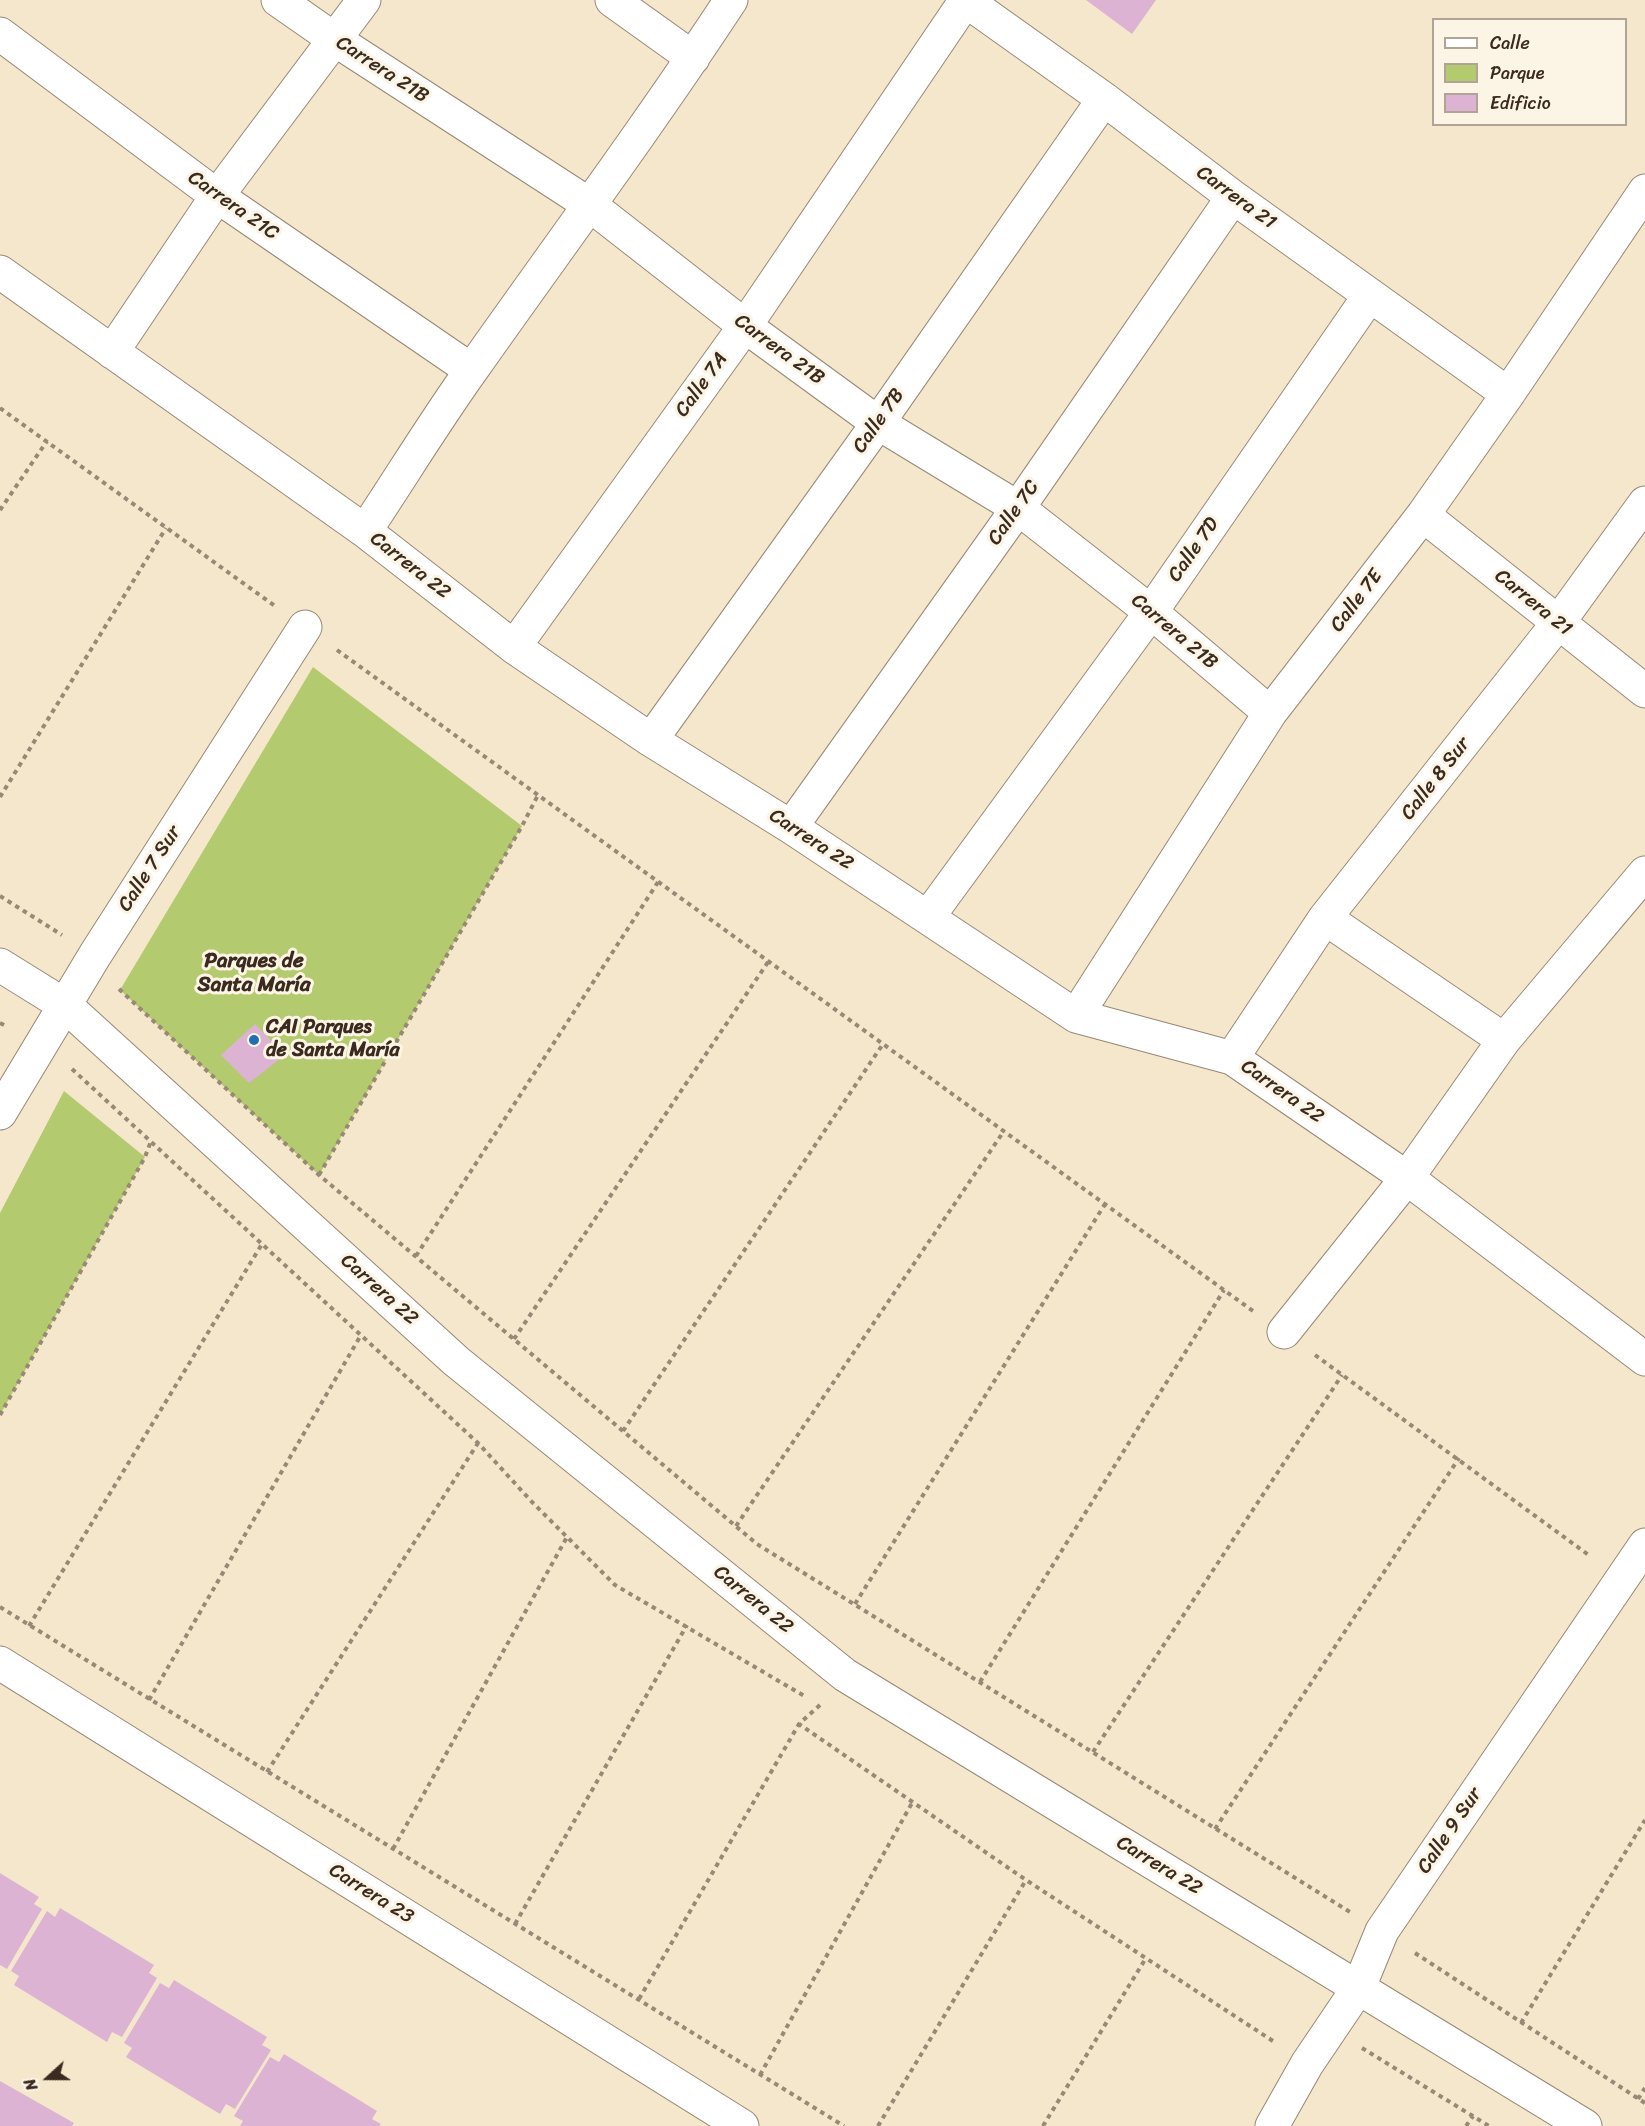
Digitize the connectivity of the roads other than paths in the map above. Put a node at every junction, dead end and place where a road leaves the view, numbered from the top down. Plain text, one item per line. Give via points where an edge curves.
1 (278, 0) edge
2 (364, 0) edge
3 (612, 0) edge
4 (731, 0) edge
5 (965, 0) edge
6 (0, 34) edge
7 (334, 39) junction
8 (693, 58) junction
9 (1104, 99) junction
10 (1645, 190) edge
11 (218, 196) junction
12 (1233, 197) junction
13 (590, 205) junction
14 (0, 272) edge
15 (1370, 295) junction
16 (745, 326) junction
17 (112, 352) junction
18 (471, 370) junction
19 (1508, 394) junction
20 (878, 423) junction
21 (1645, 503) edge
22 (1018, 508) junction
23 (1422, 515) junction
24 (366, 531) junction
25 (1151, 612) junction
26 (1558, 623) junction
27 (305, 627) road end
28 (514, 647) junction
29 (1645, 691) edge
30 (1270, 713) junction
31 (651, 740) junction
32 (791, 827) junction
33 (1645, 873) edge
34 (928, 917) junction
35 (1326, 918) junction
36 (0, 965) edge
37 (66, 1006) junction
38 (1076, 1016) junction
39 (1504, 1040) junction
40 (1232, 1058) junction
41 (0, 1113) edge
42 (1407, 1178) junction
43 (1284, 1332) road end
44 (1645, 1359) edge
45 (1645, 1545) edge
46 (0, 1663) edge
47 (1359, 1987) junction
48 (742, 2126) edge
49 (1272, 2126) edge
50 (1585, 2126) edge

1 - 7 street, Carrera 21B
2 - 7 street
3 - 8 street
4 - 8 street
5 - 9 street, Carrera 21
5 - 16 street, Calle 7A
6 - 11 street, Carrera 21C
7 - 11 street
7 - 13 street, Carrera 21B
8 - 13 street
9 - 12 street, Carrera 21
9 - 20 street, Calle 7B
10 - 19 street, Calle 7E
11 - 17 street
11 - 18 street, Carrera 21C
12 - 15 street, Carrera 21
12 - 22 street, Calle 7C
13 - 16 street, Carrera 21B
13 - 18 street
14 - 17 street, Carrera 22
15 - 19 street, Carrera 21
15 - 25 street, Calle 7D
16 - 20 street, Carrera 21B
16 - 28 street, Calle 7A
17 - 24 street, Carrera 22
18 - 24 street
19 - 23 street, Calle 7E
20 - 22 street, Carrera 21B
20 - 31 street, Calle 7B
21 - 26 street, Calle 8 Sur
22 - 25 street, Carrera 21B
22 - 32 street, Calle 7C
23 - 26 street, Carrera 21
23 - 30 street, Calle 7E
24 - 28 street, Carrera 22
25 - 30 street, Carrera 21B
25 - 34 street, Calle 7D
26 - 29 street, Carrera 21
26 - 35 street, Calle 8 Sur
27 - 37 street, Calle 7 Sur
28 - 31 street, Carrera 22
30 - 38 street, Calle 7E
31 - 32 street, Carrera 22
32 - 34 street, Carrera 22
33 - 39 street
34 - 38 street, Carrera 22
35 - 39 street
35 - 40 street, Calle 8 Sur
36 - 37 street, Carrera 22
37 - 41 street, Calle 7 Sur
37 - 47 street, Carrera 22 via 456,1360 845,1675
38 - 40 street, Carrera 22
39 - 42 street
40 - 42 street, Carrera 22
42 - 43 street
42 - 44 street, Carrera 22
45 - 47 street, Calle 9 Sur via 1382,1931
46 - 48 street, Carrera 23
47 - 49 street, Calle 9 Sur via 1307,2064
47 - 50 street, Carrera 22

